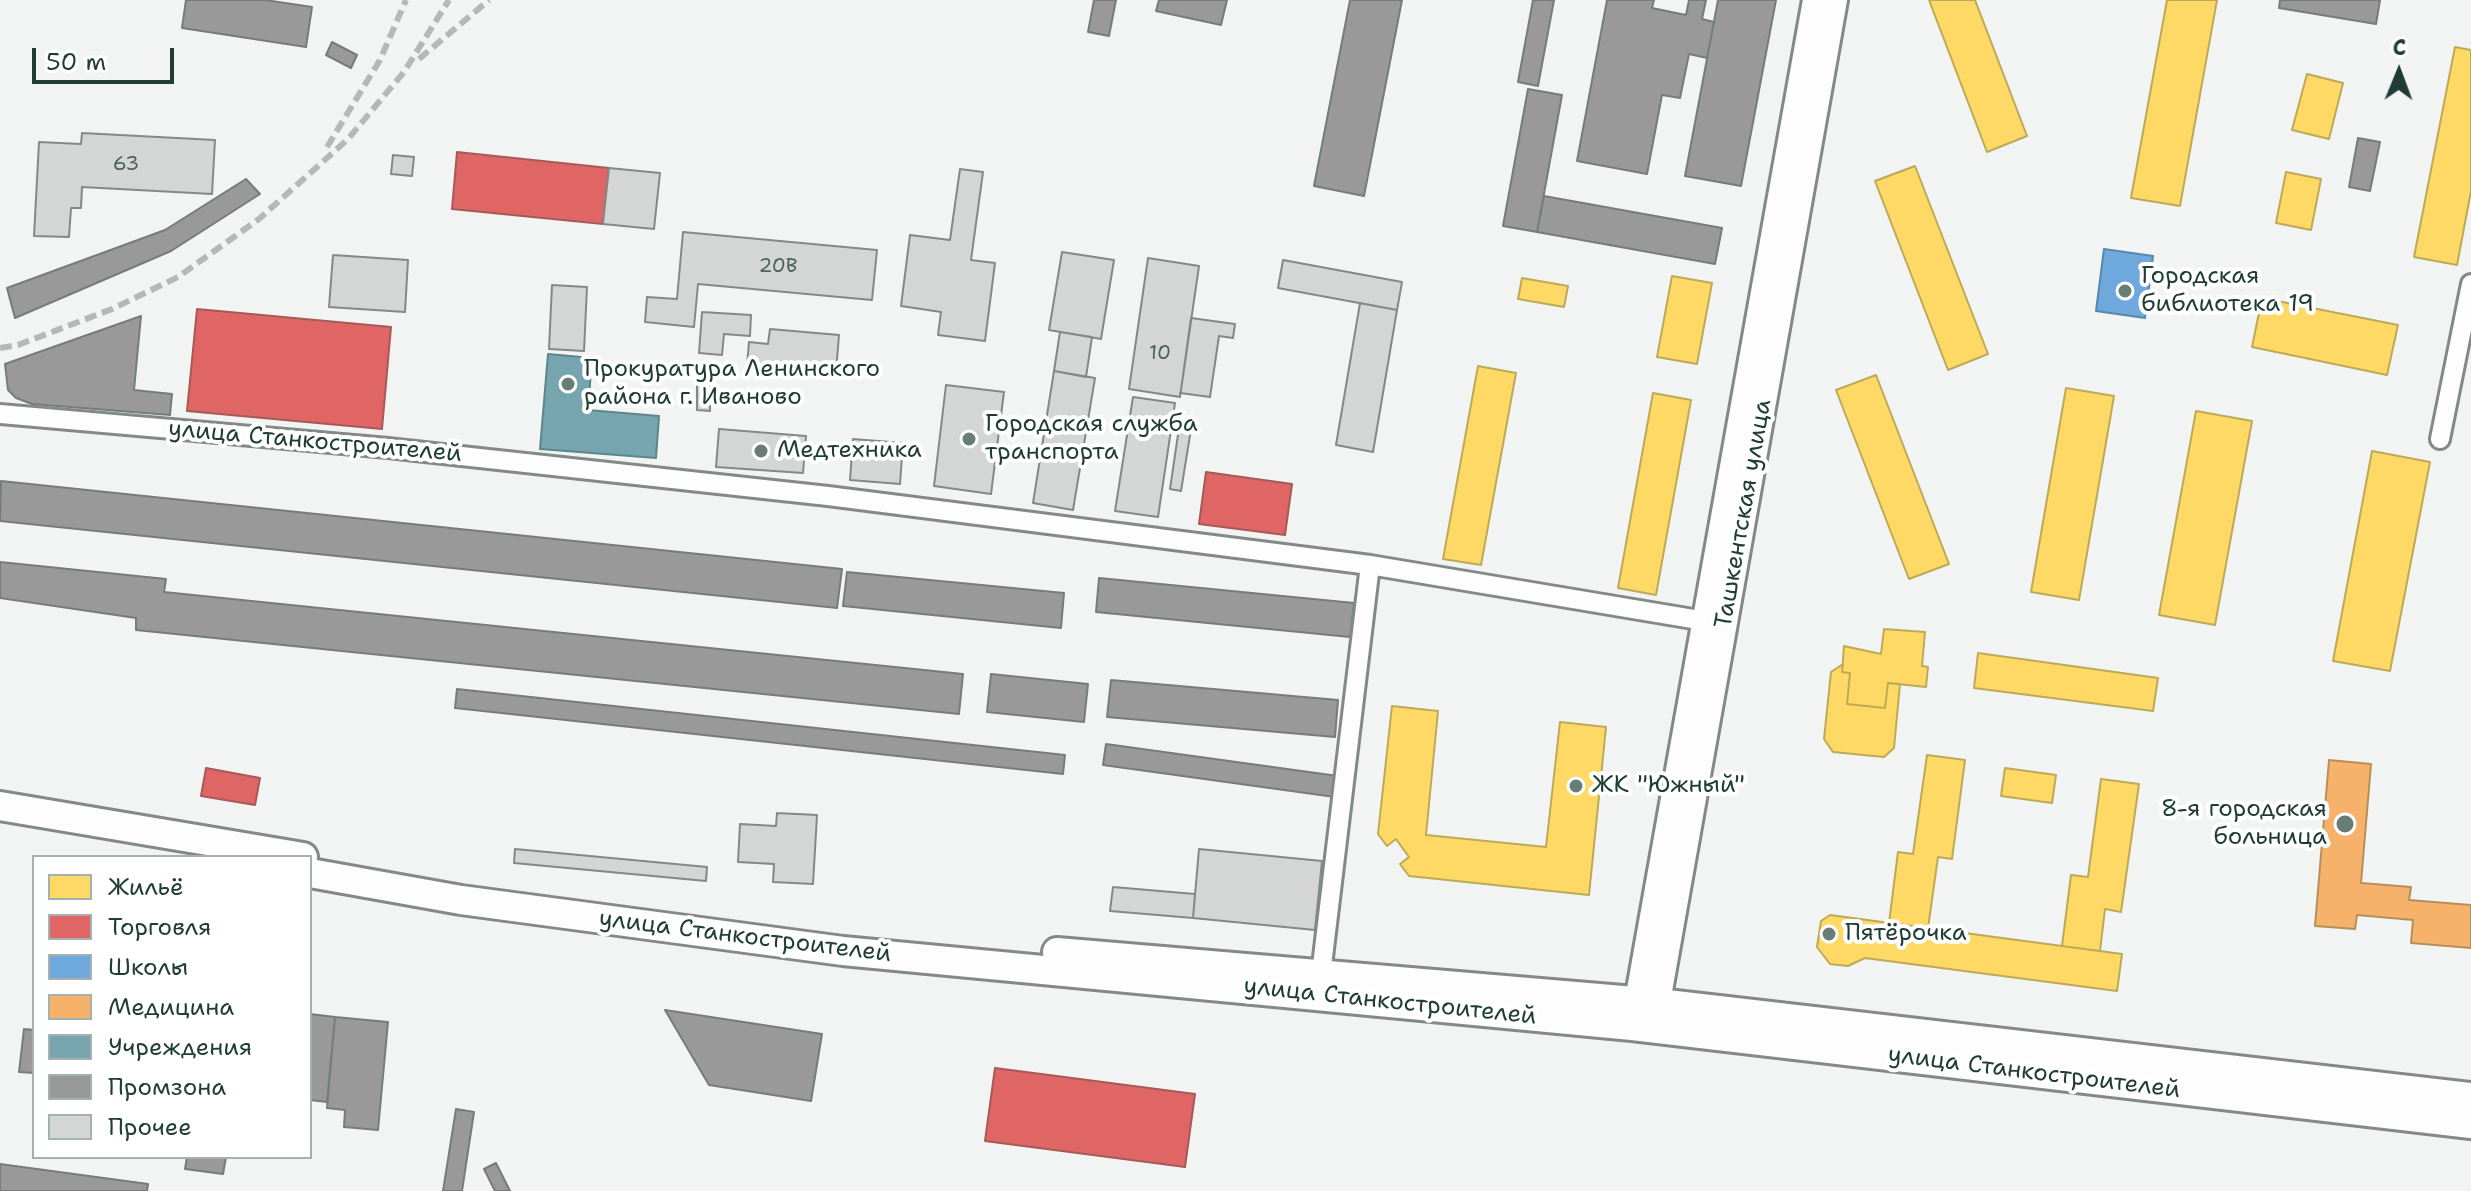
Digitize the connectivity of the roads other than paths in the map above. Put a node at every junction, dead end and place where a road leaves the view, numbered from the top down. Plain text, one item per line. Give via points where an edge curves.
1 (1815, 0) edge
2 (1835, 0) edge
3 (1789, 204) junction
4 (2471, 284) edge
5 (0, 414) edge
6 (2440, 439) dead end
7 (1370, 565) junction
8 (1715, 622) junction
9 (0, 806) edge
10 (0, 819) edge
11 (212, 855) edge
12 (291, 855) edge
13 (312, 858) edge
14 (312, 873) edge
15 (1321, 974) junction
16 (1645, 1015) junction
17 (2471, 1097) edge
18 (2471, 1124) edge

1 - 3 main road, Ташкентская улица
2 - 3 main road, Ташкентская улица
3 - 8 main road, Ташкентская улица
4 - 6 street
5 - 7 street, улица Станкостроителей via 376,447 800,493
7 - 8 street, улица Станкостроителей
7 - 15 street
8 - 16 main road, Ташкентская улица
9 - 12 main road
10 - 11 main road
13 - 15 main road, улица Станкостроителей via 462,885 846,933
14 - 16 main road, улица Станкостроителей via 461,900 843,951
15 - 16 main road, улица Станкостроителей
16 - 17 main road, улица Станкостроителей
16 - 18 main road, улица Станкостроителей

